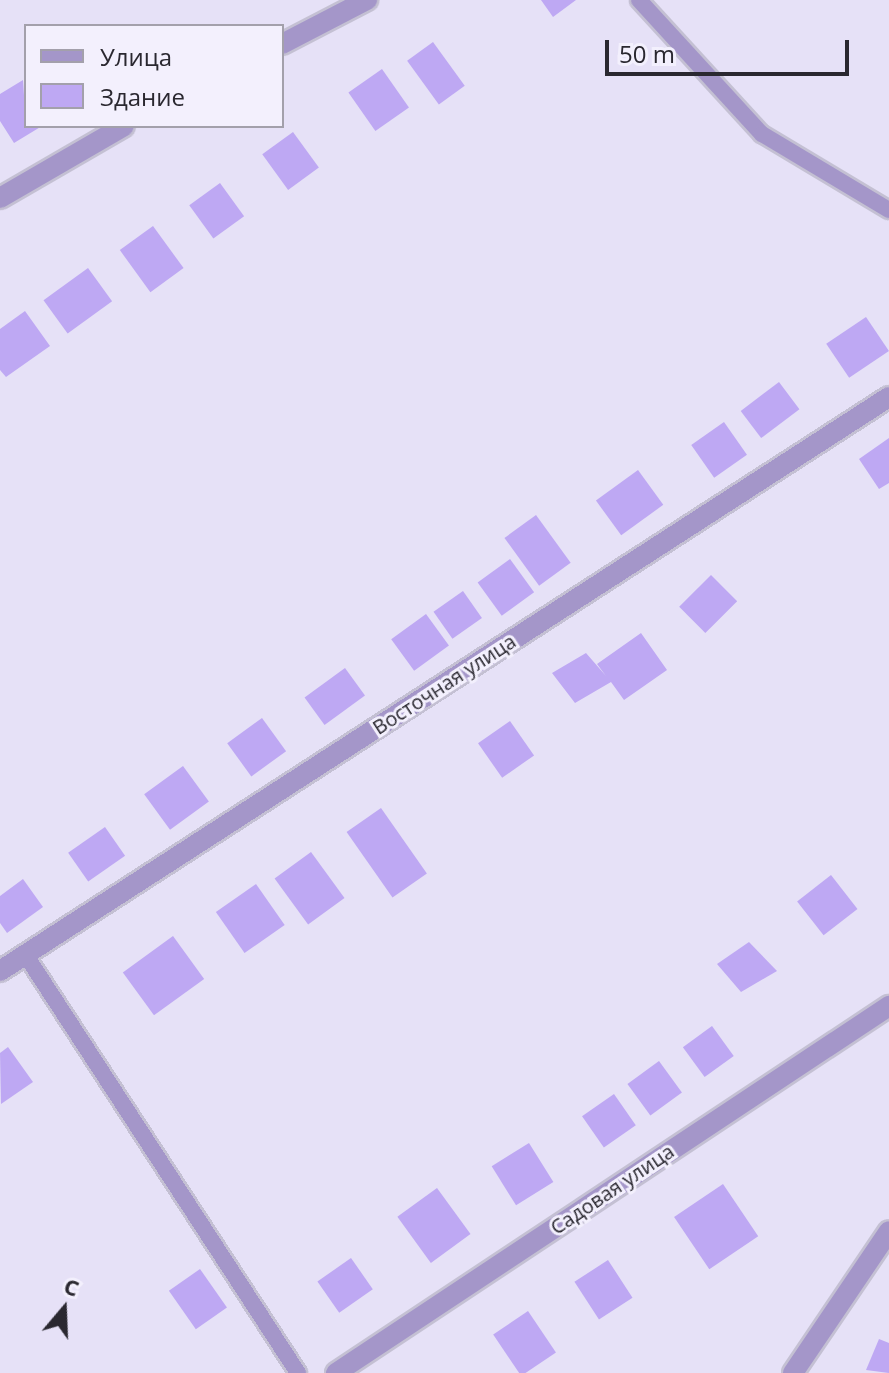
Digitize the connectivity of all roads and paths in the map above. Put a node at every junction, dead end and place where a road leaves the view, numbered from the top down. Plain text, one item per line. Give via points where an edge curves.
1 (367, 0) edge
2 (639, 0) edge
3 (284, 43) edge
4 (121, 128) edge
5 (0, 198) edge
6 (889, 210) edge
7 (889, 397) edge
8 (25, 954) junction
9 (0, 971) edge
10 (889, 1006) edge
11 (889, 1231) edge
12 (298, 1373) edge
13 (336, 1373) edge
14 (793, 1373) edge

1 - 3 street
2 - 6 lane via 762,134
4 - 5 street
7 - 8 street, Восточная улица
8 - 9 street, Восточная улица
8 - 12 lane
10 - 13 street, Садовая улица
11 - 14 street

